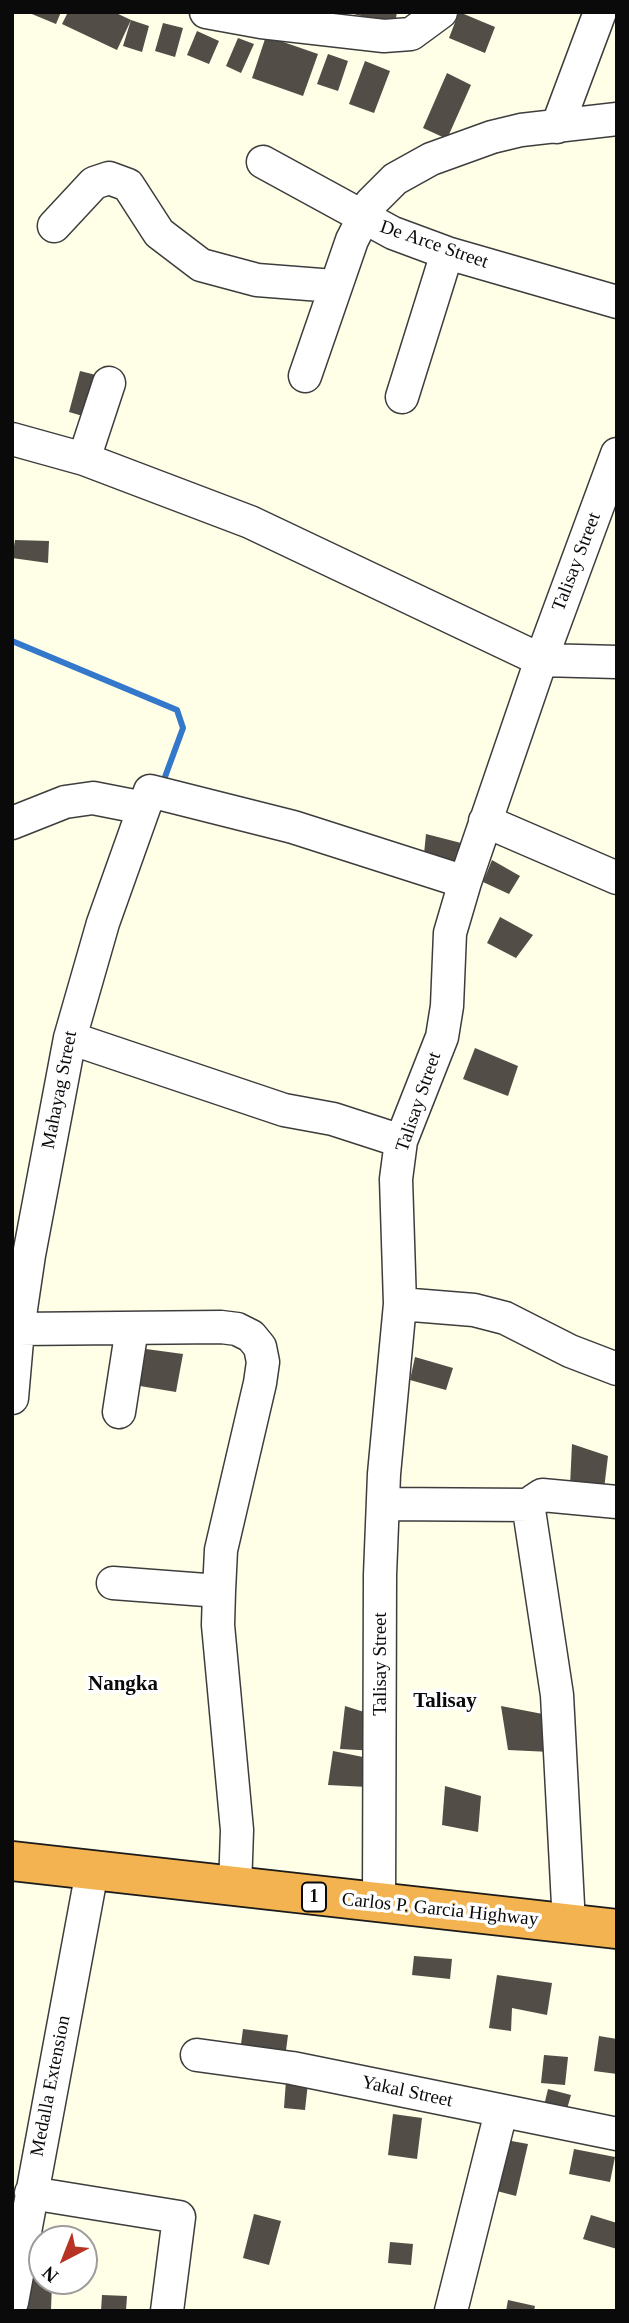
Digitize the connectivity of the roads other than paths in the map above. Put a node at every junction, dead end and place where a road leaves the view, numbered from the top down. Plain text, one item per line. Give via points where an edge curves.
1 (206, 12) edge
2 (441, 12) edge
3 (600, 12) edge
4 (265, 17) edge
5 (617, 119) edge
6 (556, 127) junction
7 (264, 162) dead end
8 (362, 218) junction
9 (54, 226) dead end
10 (447, 253) junction
11 (334, 286) junction
12 (617, 302) edge
13 (305, 376) dead end
14 (109, 383) dead end
15 (402, 397) dead end
16 (12, 439) edge
17 (617, 454) edge
18 (84, 459) junction
19 (541, 660) junction
20 (617, 662) edge
21 (147, 800) junction
22 (485, 821) junction
23 (12, 823) edge
24 (617, 878) edge
25 (465, 882) junction
26 (70, 1038) junction
27 (401, 1141) junction
28 (400, 1304) junction
29 (132, 1328) junction
30 (15, 1342) edge
31 (617, 1369) edge
32 (12, 1398) edge
33 (119, 1412) dead end
34 (617, 1502) edge
35 (383, 1504) junction
36 (531, 1505) junction
37 (113, 1583) dead end
38 (219, 1591) junction
39 (12, 1861) edge
40 (92, 1871) junction
41 (235, 1888) junction
42 (379, 1905) junction
43 (569, 1924) junction
44 (617, 1929) edge
45 (197, 2054) dead end
46 (501, 2112) junction
47 (617, 2134) edge
48 (31, 2193) junction
49 (12, 2302) edge
50 (167, 2311) edge
51 (451, 2311) edge

1 - 4 street
2 - 4 street via 411,34 384,36
3 - 6 street
5 - 6 street
6 - 8 street via 492,137 431,159 395,179
7 - 8 street, De Arce Street
8 - 10 street, De Arce Street
8 - 11 street
9 - 11 street via 94,183 109,178 128,185 159,233 201,265 257,280
10 - 12 street, De Arce Street
10 - 15 street
11 - 13 street
14 - 18 street
16 - 18 street
17 - 19 street, Talisay Street
18 - 19 street via 250,522
19 - 20 street
19 - 22 street, Talisay Street
21 - 23 street via 65,802
21 - 25 street via 293,827
21 - 26 street, Mahayag Street via 99,935
22 - 24 street
22 - 25 street, Talisay Street
25 - 27 street, Talisay Street via 450,933 442,1037
26 - 27 street via 284,1110 333,1119
26 - 30 street, Mahayag Street
27 - 28 street, Talisay Street via 396,1180
28 - 31 street via 474,1310 505,1318
28 - 35 street, Talisay Street
29 - 30 street
29 - 33 street
29 - 38 street via 237,1329 260,1347 260,1383 221,1550
30 - 32 street, Mahayag Street
34 - 36 street via 542,1495
35 - 36 street
35 - 42 street, Talisay Street
36 - 43 street via 557,1695
37 - 38 street
38 - 41 street via 237,1830
39 - 40 highway, Carlos P. Garcia Highway / 1
40 - 41 highway, Carlos P. Garcia Highway / 1
40 - 48 street, Medalla Extension
41 - 42 highway, Carlos P. Garcia Highway / 1
42 - 43 highway, Carlos P. Garcia Highway / 1
43 - 44 highway, Carlos P. Garcia Highway / 1
45 - 46 street, Yakal Street via 292,2068
46 - 47 street, Yakal Street
46 - 51 street
48 - 49 street, Medalla Extension
48 - 50 street via 179,2217

